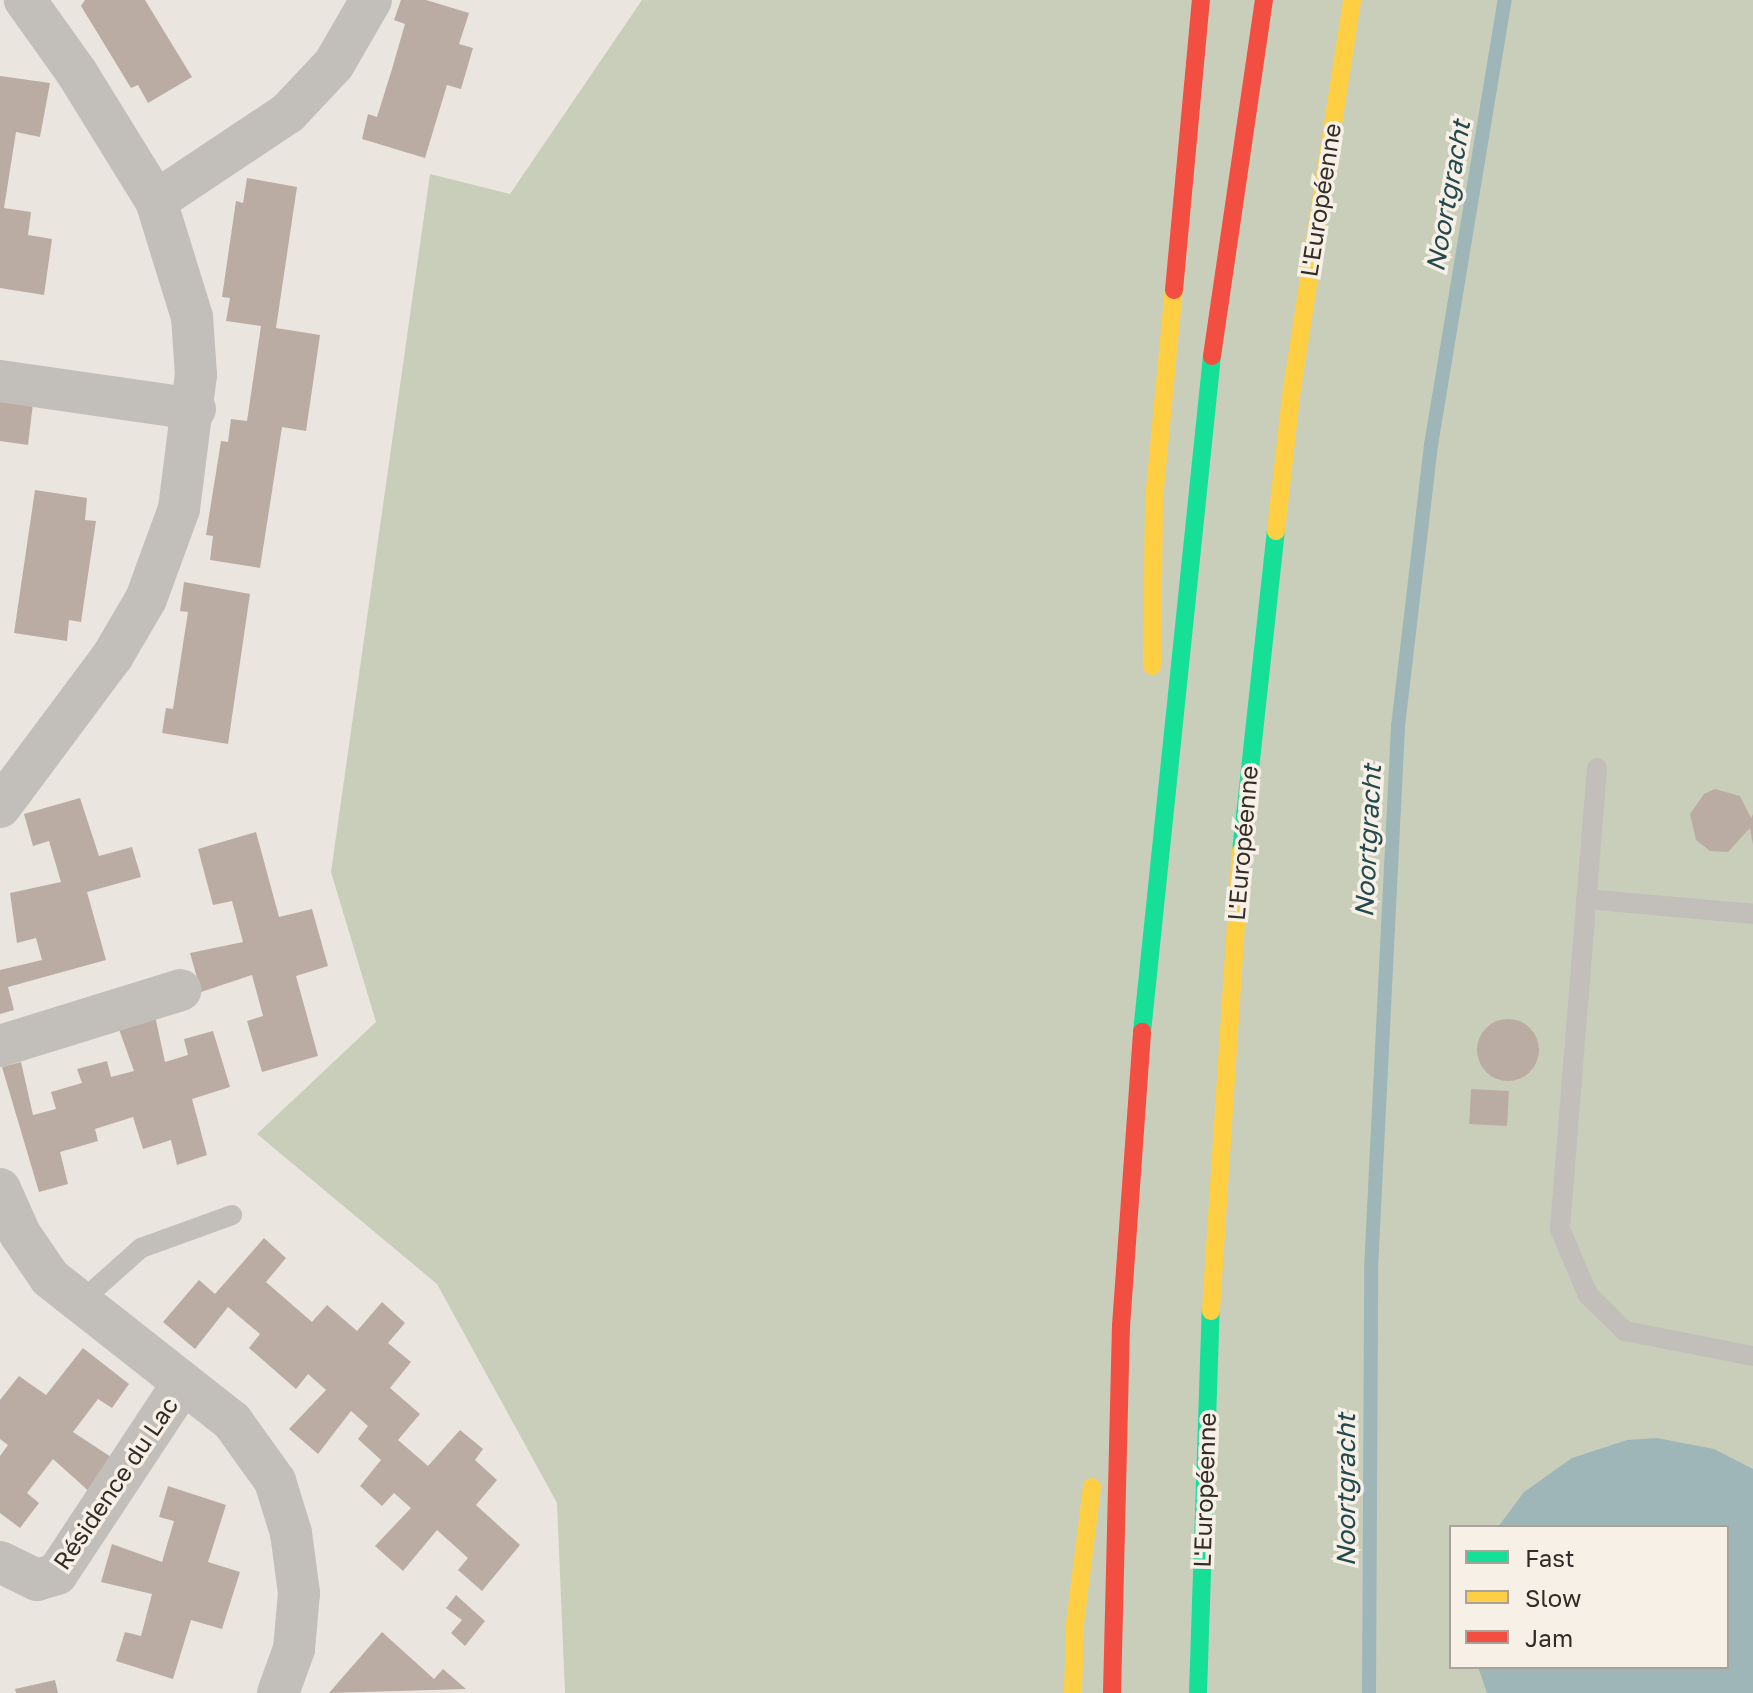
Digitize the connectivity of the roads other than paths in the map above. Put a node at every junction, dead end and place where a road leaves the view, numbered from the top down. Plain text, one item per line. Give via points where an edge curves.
1 (25, 0) edge
2 (371, 0) edge
3 (1201, 0) edge
4 (1264, 0) edge
5 (1352, 0) edge
6 (156, 201) junction
7 (0, 381) edge
8 (195, 409) junction
9 (1153, 691) dead end
10 (1153, 723) dead end
11 (1597, 768) dead end
12 (0, 807) edge
13 (1157, 880) junction
14 (1586, 899) junction
15 (1753, 914) edge
16 (181, 990) dead end
17 (0, 1046) edge
18 (0, 1189) edge
19 (232, 1215) dead end
20 (1127, 1243) junction
21 (77, 1305) junction
22 (1753, 1356) edge
23 (183, 1383) junction
24 (0, 1562) edge
25 (278, 1693) edge
26 (1073, 1693) edge
27 (1112, 1693) edge
28 (1198, 1693) edge

1 - 6 street via 59,44
2 - 6 street via 334,64 288,113
3 - 9 highway via 1154,500
4 - 13 highway via 1201,433
5 - 28 highway, L'Européenne via 1292,389 1234,918 1213,1257
6 - 8 street via 192,317
7 - 8 street
8 - 12 street via 179,509 146,599 87,692
10 - 13 highway
11 - 14 lane
13 - 20 highway
14 - 15 lane
14 - 22 lane via 1560,1229 1588,1295 1625,1331
16 - 17 street
18 - 21 street via 35,1258
19 - 21 lane via 141,1248
20 - 26 highway via 1075,1624
20 - 27 highway
21 - 23 street
23 - 24 street, Résidence du Lac via 57,1574 37,1580
23 - 25 street via 245,1436 275,1481 284,1508 297,1568 298,1621

